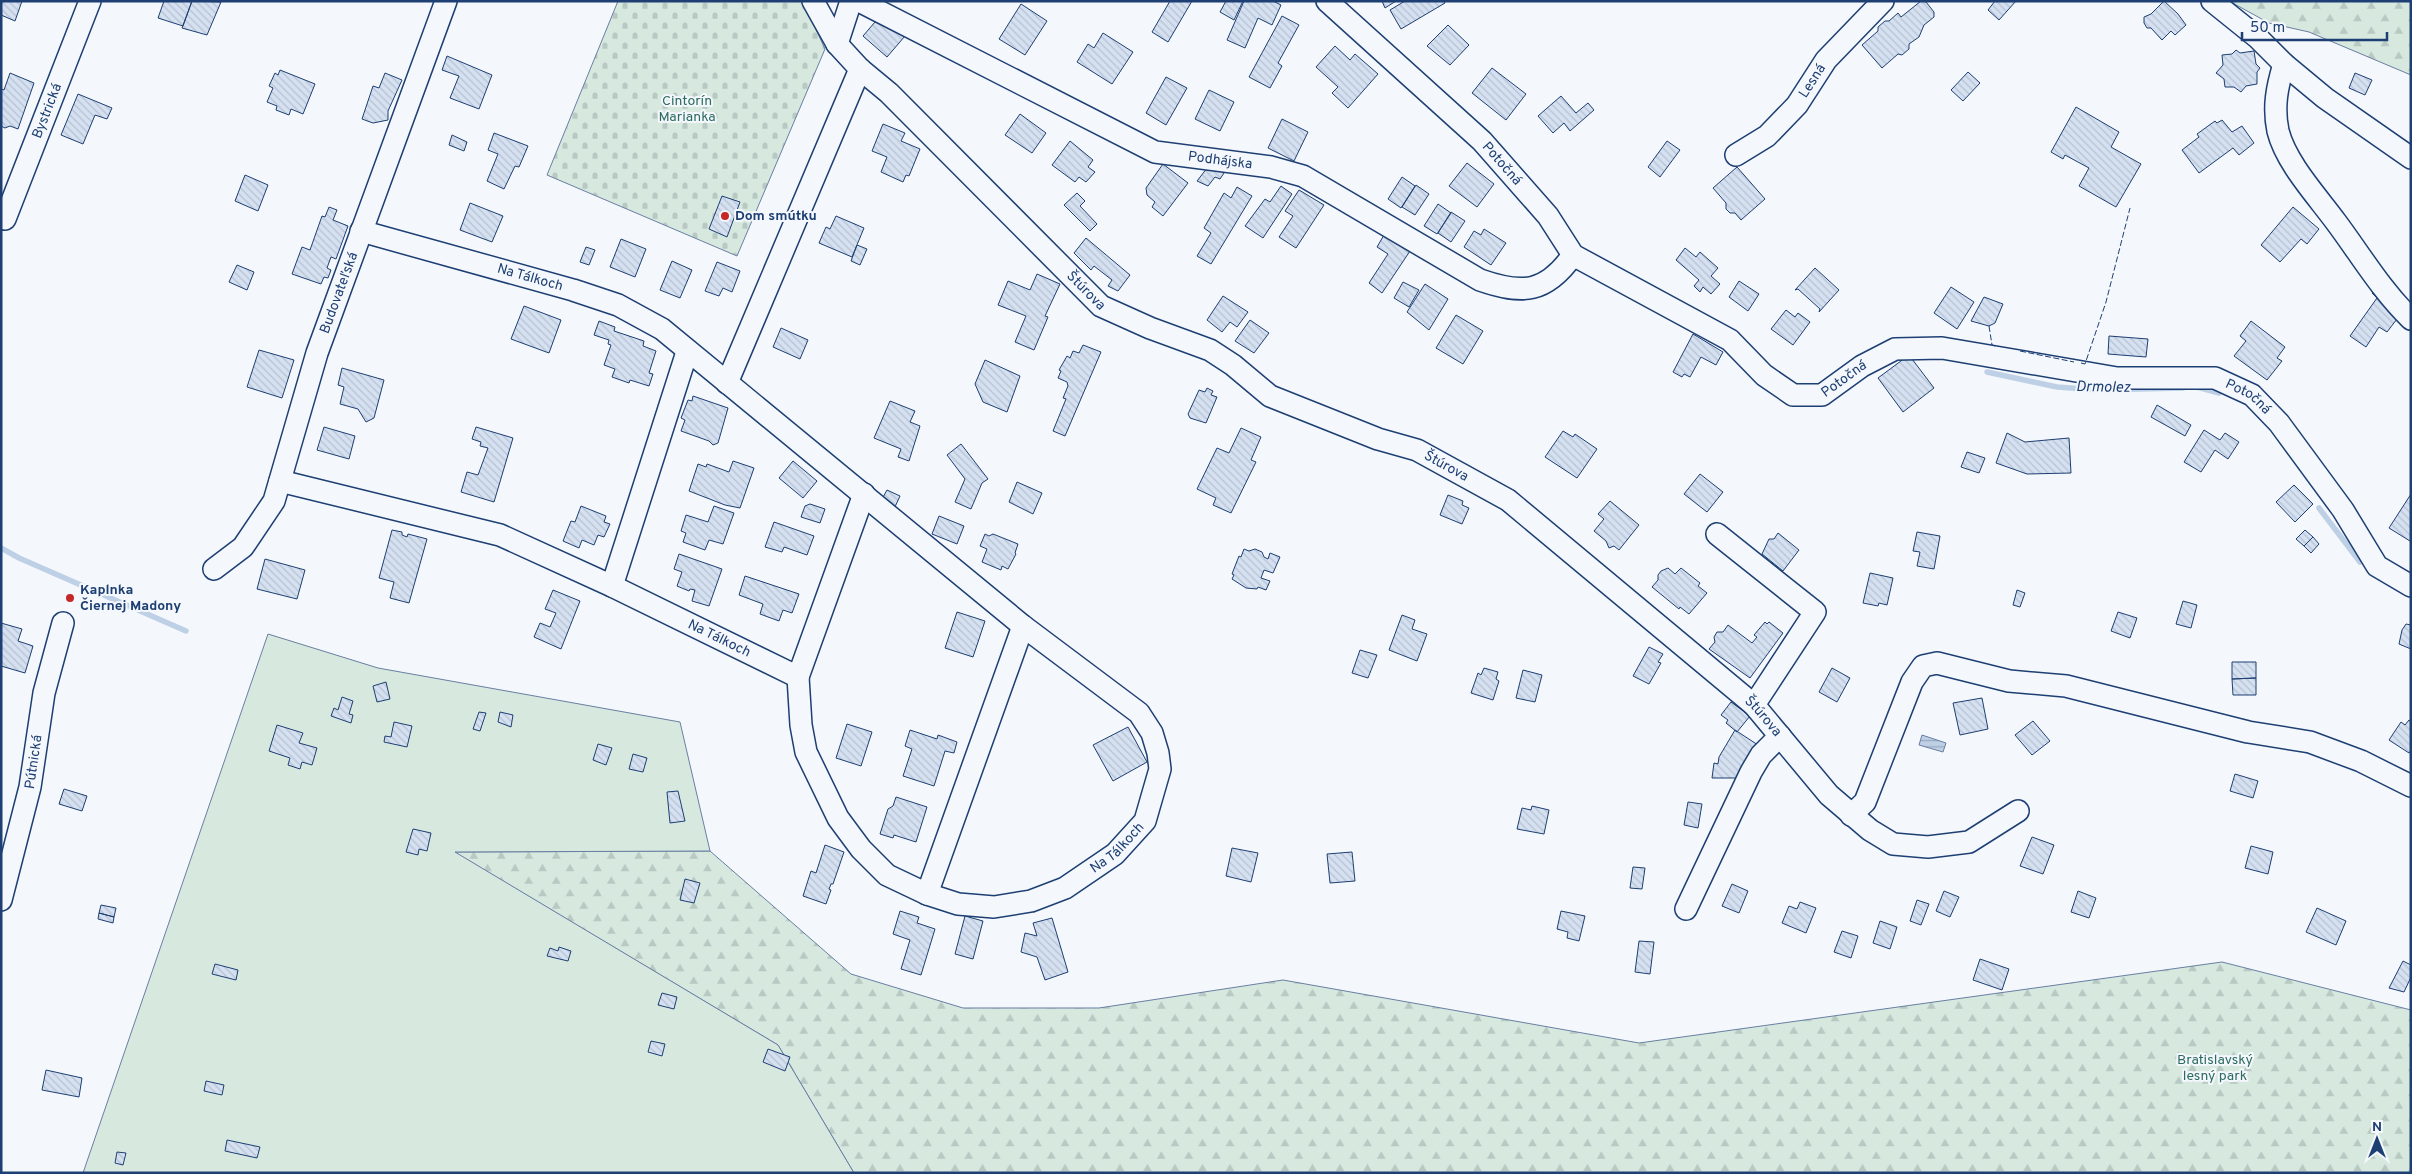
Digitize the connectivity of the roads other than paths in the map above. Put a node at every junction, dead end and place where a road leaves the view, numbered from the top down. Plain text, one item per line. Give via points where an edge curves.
1 (90, 1) edge
2 (446, 1) edge
3 (813, 1) edge
4 (851, 1) edge
5 (860, 1) edge
6 (1327, 1) edge
7 (1883, 1) edge
8 (2212, 1) edge
9 (836, 44) junction
10 (2284, 64) junction
11 (860, 69) junction
12 (1736, 155) dead end
13 (2411, 158) edge
14 (5, 219) dead end
15 (361, 230) junction
16 (1574, 255) junction
17 (2411, 319) edge
18 (687, 352) junction
19 (727, 384) junction
20 (280, 481) junction
21 (864, 494) junction
22 (1717, 534) dead end
23 (214, 569) dead end
24 (612, 586) junction
25 (2411, 586) edge
26 (63, 624) dead end
27 (1023, 626) junction
28 (798, 677) junction
29 (1754, 705) junction
30 (1780, 736) junction
31 (2411, 786) edge
32 (2018, 811) dead end
33 (1851, 815) junction
34 (927, 894) junction
35 (1, 900) edge
36 (1686, 909) dead end

1 - 14 street, Bystrická
2 - 15 street, Budovateľská
3 - 9 street, Štúrova
4 - 9 street
5 - 16 street, Podhájska via 1155,152 1270,167 1303,176 1480,280 1517,289 1542,285 1560,273
6 - 16 street, Potočná via 1482,140 1548,216
7 - 12 street, Lesná via 1826,60 1797,105 1767,136
8 - 10 street
9 - 11 street, Štúrova
10 - 13 street via 2347,114
10 - 17 street via 2276,91 2275,109 2279,133 2288,152 2375,276
11 - 19 street
11 - 29 street, Štúrova via 889,93 1101,306 1210,350 1270,396 1378,439 1417,450 1490,489 1508,500
15 - 18 street, Na Tálkoch via 618,305 662,329
15 - 20 street, Budovateľská via 317,353
16 - 25 street, Potočná via 1730,340 1764,375 1793,395 1822,395 1862,366 1895,349 1952,349 2117,378 2214,378 2252,395 2279,423 2343,510 2376,566
18 - 19 street, Na Tálkoch
18 - 24 street
19 - 21 street, Na Tálkoch
20 - 23 street, Budovateľská via 274,501 243,547
20 - 24 street, Na Tálkoch via 500,535
21 - 27 street, Na Tálkoch
21 - 28 street, Na Tálkoch
22 - 29 street via 1815,612
24 - 28 street, Na Tálkoch
26 - 35 street, Pútnická via 44,693 30,787
27 - 34 street
27 - 34 street, Na Tálkoch via 1139,713 1152,733 1160,769 1145,820 1115,854 1090,872 1064,888 1031,901 994,907 958,904
28 - 34 street, Na Tálkoch via 806,752 838,818 886,875
29 - 30 street, Štúrova
30 - 33 street, Štúrova via 1829,795
30 - 36 street via 1761,755 1751,772
31 - 33 street via 2362,761 2310,742 2248,732 2066,686 2009,681 1936,663 1923,666 1912,682 1865,802
32 - 33 street, Štúrova via 1969,842 1928,847 1893,844

